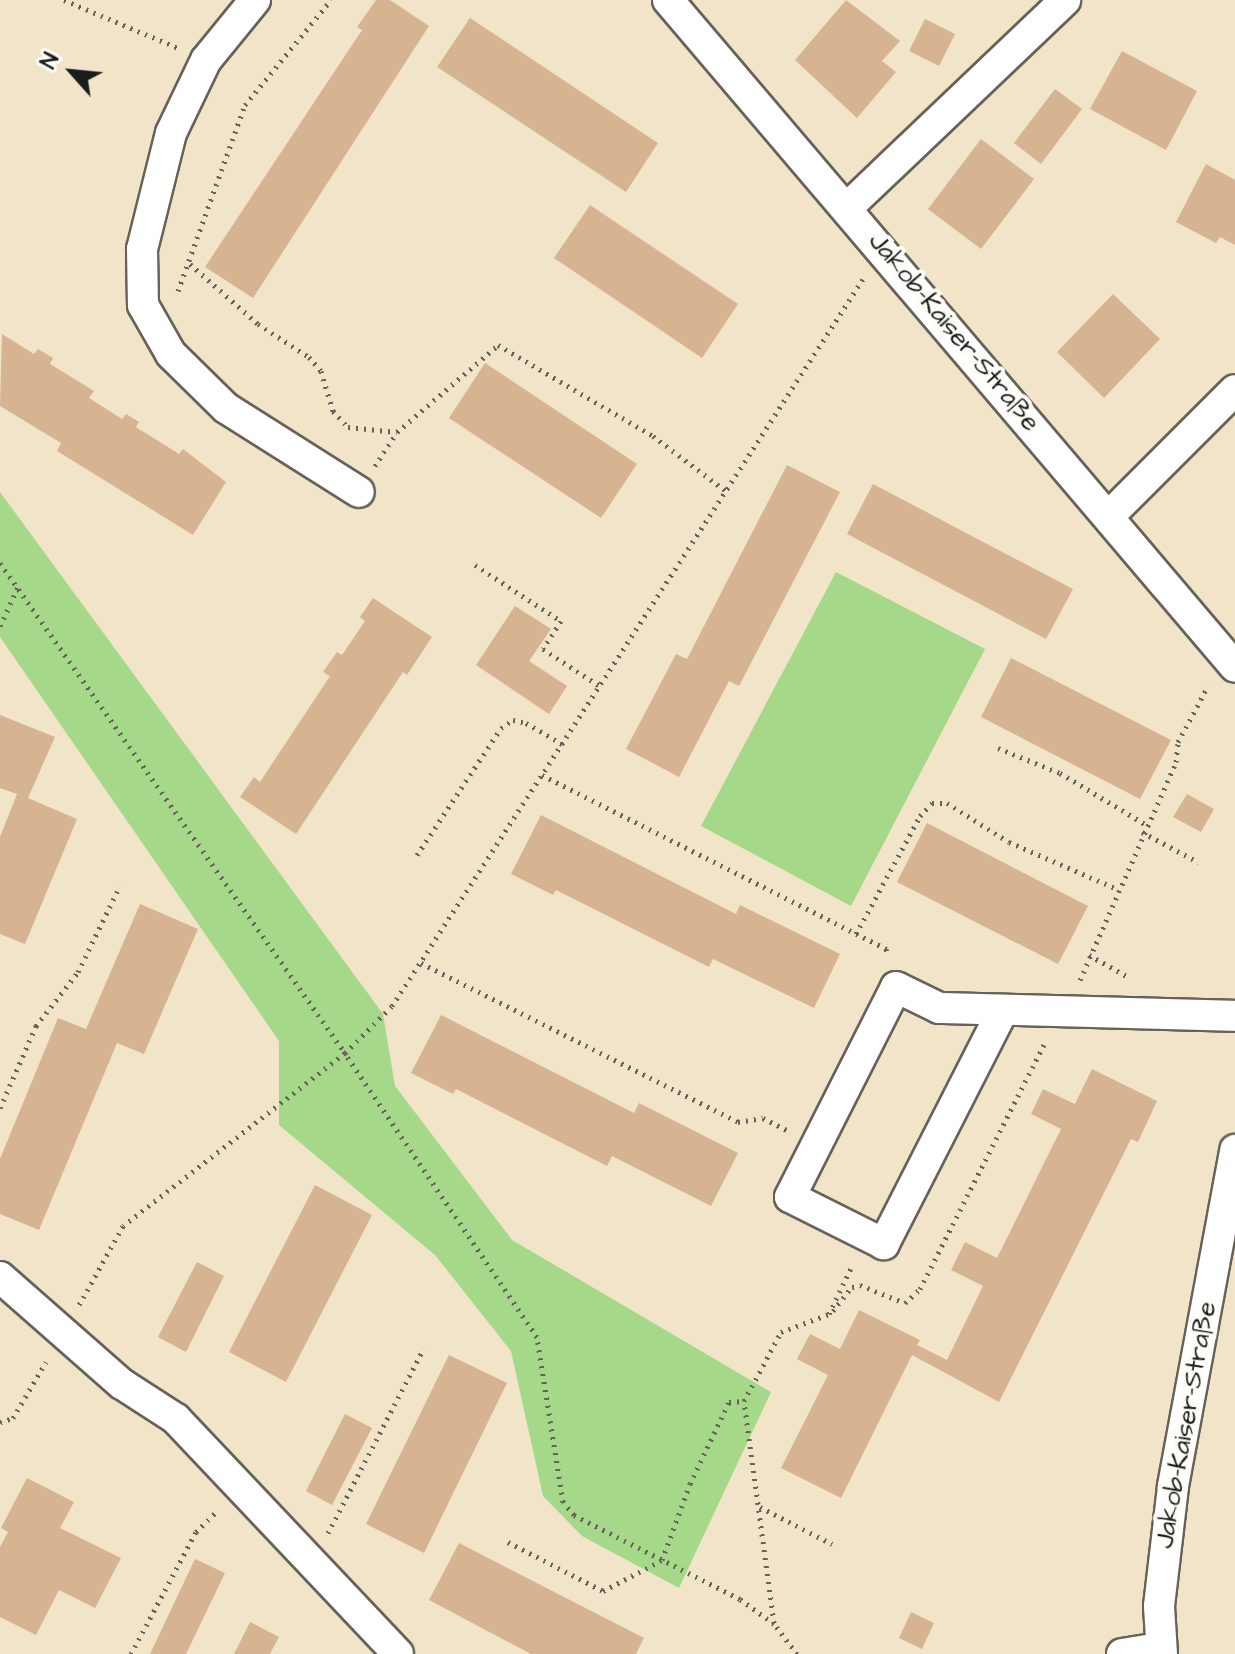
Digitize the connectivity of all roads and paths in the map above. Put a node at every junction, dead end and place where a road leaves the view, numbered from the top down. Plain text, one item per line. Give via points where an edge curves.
1 (64, 0) edge
2 (255, 0) edge
3 (331, 0) edge
4 (668, 0) edge
5 (1065, 0) edge
6 (206, 60) junction
7 (848, 207) junction
8 (883, 249) junction
9 (190, 264) junction
10 (154, 329) junction
11 (1235, 390) edge
12 (397, 432) junction
13 (726, 491) junction
14 (359, 492) joint
15 (1109, 516) junction
16 (0, 563) edge
17 (475, 565) dead end
18 (19, 586) junction
19 (0, 626) edge
20 (1230, 660) edge
21 (600, 686) junction
22 (562, 744) junction
23 (998, 748) dead end
24 (542, 775) junction
25 (1146, 824) junction
26 (1142, 832) junction
27 (417, 855) dead end
28 (1198, 862) dead end
29 (120, 886) dead end
30 (1117, 889) junction
31 (856, 934) junction
32 (1089, 955) junction
33 (421, 963) junction
34 (1136, 981) dead end
35 (896, 987) junction
36 (1003, 1010) junction
37 (1065, 1011) junction
38 (1235, 1016) edge
39 (345, 1053) junction
40 (0, 1108) edge
41 (816, 1144) junction
42 (1235, 1150) edge
43 (849, 1272) dead end
44 (0, 1277) edge
45 (829, 1314) junction
46 (64, 1332) junction
47 (424, 1348) dead end
48 (744, 1401) junction
49 (0, 1422) edge
50 (242, 1486) junction
51 (759, 1507) junction
52 (508, 1542) dead end
53 (832, 1544) dead end
54 (662, 1560) junction
55 (313, 1563) junction
56 (774, 1624) junction
57 (1162, 1651) edge
58 (131, 1654) edge
59 (398, 1654) edge
60 (797, 1654) edge
61 (1122, 1654) edge

1 - 6 path
2 - 6 street
3 - 9 path via 245,105
4 - 7 street, Jakob-Kaiser-Straße
5 - 7 street
6 - 10 street via 171,133 142,249 139,284
7 - 8 street, Jakob-Kaiser-Straße
8 - 13 path
8 - 15 street, Jakob-Kaiser-Straße
9 - 10 path
9 - 12 path via 258,324 309,357 321,371 333,411 348,427
10 - 14 street via 171,354 226,408
11 - 15 street
12 - 13 path via 487,351 508,346 653,436
12 - 14 path
13 - 21 path
15 - 20 street, Jakob-Kaiser-Straße
16 - 18 path
17 - 21 path via 561,621 543,649
18 - 19 path
18 - 39 path
20 - 25 path via 1178,742 1176,762
21 - 22 path
22 - 24 path
22 - 27 path via 526,723 513,720 501,728
23 - 25 path via 1060,773
24 - 31 path
24 - 33 path
25 - 26 path
26 - 28 path
26 - 30 path
29 - 40 path via 78,972 36,1026
30 - 31 path via 1009,842 947,803 932,803
30 - 32 path
31 - 35 path via 886,949
32 - 34 path
32 - 37 path
33 - 39 path via 392,1006
33 - 41 path via 738,1122 763,1118
35 - 36 street via 939,1008
35 - 41 street
36 - 37 street
36 - 41 street via 884,1244 790,1197
37 - 38 street
37 - 45 path via 920,1289 905,1303 860,1285 852,1287
39 - 46 path via 123,1226
39 - 54 path via 537,1337 563,1502 574,1515
42 - 57 street, Jakob-Kaiser-Straße via 1173,1486 1160,1581
43 - 45 path
44 - 46 street
45 - 48 path via 781,1332
46 - 49 path via 13,1418
46 - 50 street via 122,1384 176,1419
47 - 55 path
48 - 51 path
48 - 54 path via 729,1402
50 - 55 street
50 - 58 path via 196,1532
51 - 53 path
51 - 56 path
52 - 54 path via 603,1591
54 - 56 path via 705,1579
55 - 59 street
56 - 60 path
57 - 61 street

